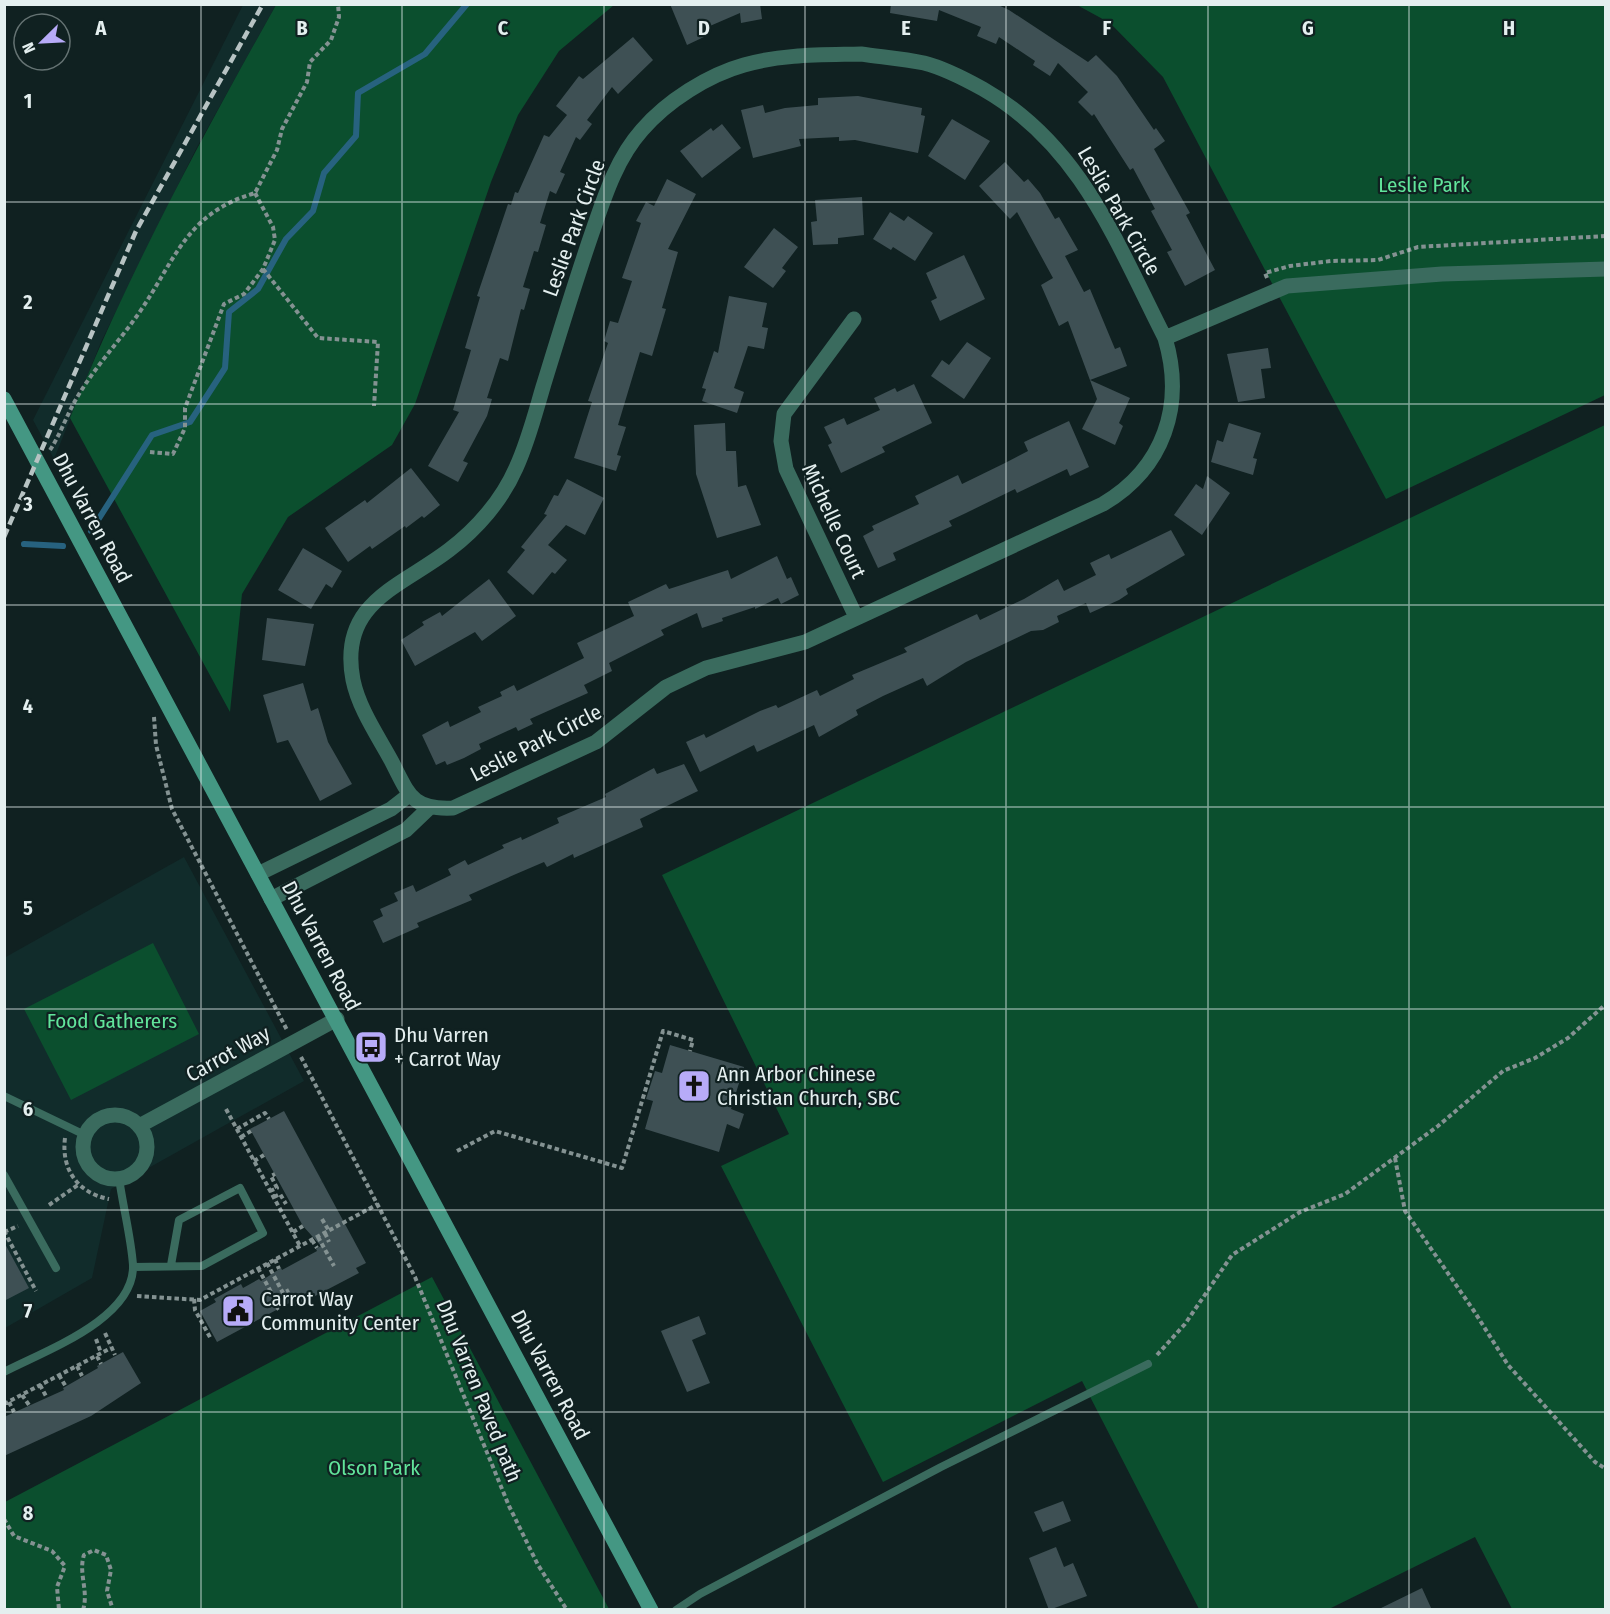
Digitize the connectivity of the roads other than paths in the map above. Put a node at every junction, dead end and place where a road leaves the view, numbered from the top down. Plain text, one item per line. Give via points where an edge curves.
1 (1605, 269) edge
2 (854, 319) dead end
3 (1165, 338) junction
4 (4, 399) edge
5 (856, 617) junction
6 (409, 795) junction
7 (428, 809) junction
8 (353, 827) junction
9 (365, 851) junction
10 (258, 874) junction
11 (271, 898) junction
12 (337, 1019) junction
13 (4, 1096) edge
14 (139, 1126) junction
15 (85, 1135) junction
16 (4, 1175) edge
17 (119, 1178) junction
18 (171, 1265) junction
19 (133, 1267) junction
20 (56, 1268) dead end
21 (1148, 1364) road end
22 (4, 1372) edge
23 (651, 1610) edge
24 (676, 1610) edge

1 - 3 street via 1442,274 1287,286
2 - 5 street, Michelle Court via 784,414 781,441 786,469
3 - 5 street, Leslie Park Circle via 1172,360 1173,409 1156,453 1128,487 1103,504
3 - 6 street, Leslie Park Circle via 1101,212 1064,154 1025,118 966,79 926,64 861,54 797,56 746,64 697,87 642,129 618,165 582,262 516,470 494,506 466,536 431,564 379,597 359,625 351,655 354,682 368,718
4 - 10 main road, Dhu Varren Road
5 - 7 street, Leslie Park Circle via 805,642 706,668 666,687 596,742 453,808
6 - 7 street, Leslie Park Circle
6 - 8 street via 391,809
7 - 9 street via 406,830
8 - 9 street
8 - 10 street
9 - 11 street
10 - 11 main road, Dhu Varren Road
11 - 12 main road, Dhu Varren Road
12 - 14 street, Carrot Way
12 - 23 main road, Dhu Varren Road
13 - 15 lane
14 - 15 street via 113,1114 95,1122
14 - 17 street via 147,1144 143,1163 136,1171
15 - 17 street via 83,1149 90,1168 108,1178
16 - 20 lane
17 - 19 lane
18 - 18 lane via 202,1266 263,1233 240,1188 178,1220
18 - 19 lane
19 - 22 lane via 127,1292 109,1315
21 - 24 lane via 941,1467

